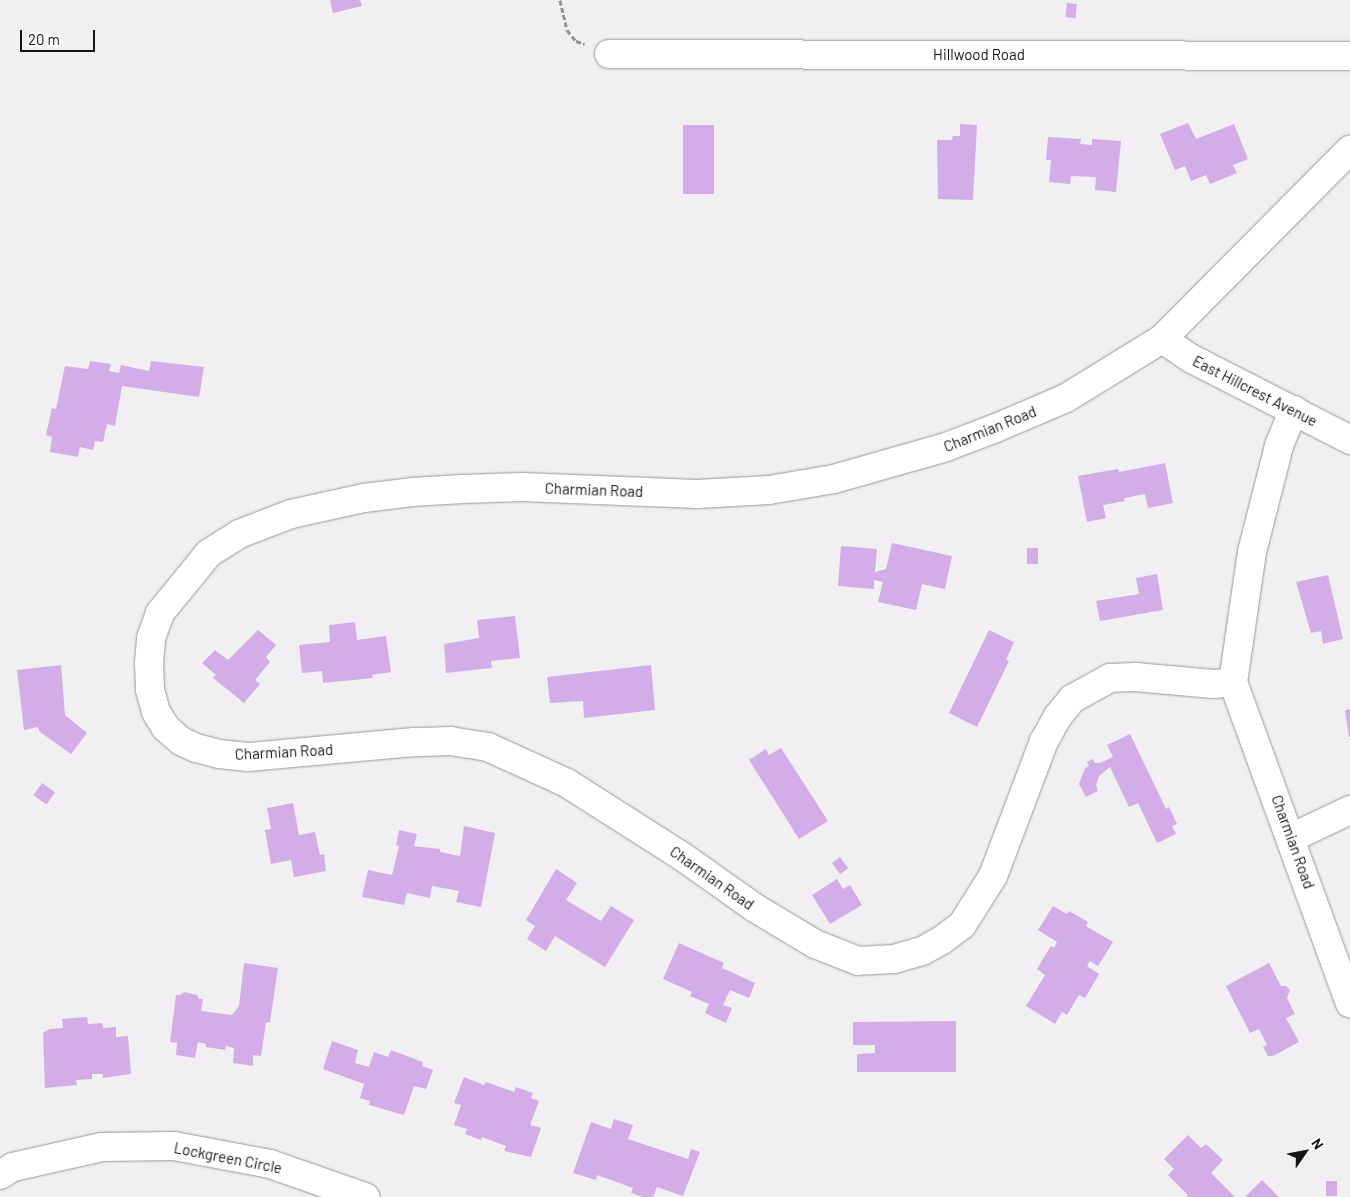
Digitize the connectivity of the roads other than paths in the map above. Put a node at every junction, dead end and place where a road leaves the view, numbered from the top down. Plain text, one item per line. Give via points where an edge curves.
1 (609, 54) road end
2 (1350, 56) edge
3 (1350, 150) edge
4 (1162, 339) junction
5 (1294, 410) junction
6 (1350, 440) edge
7 (1233, 682) junction
8 (1350, 810) edge
9 (1292, 838) junction
10 (1350, 1003) edge
11 (0, 1175) edge
12 (365, 1197) edge

1 - 2 street, Hillwood Road
3 - 4 street, Charmian Road
4 - 5 street, East Hillcrest Avenue via 1192,359
4 - 7 street, Charmian Road via 1066,398 996,428 946,447 834,479 769,490 697,494 522,487 421,491 364,498 290,514 239,534 209,553 160,614 151,638 150,690 156,712 166,728 181,741 219,754 248,757 414,742 488,747 567,783 755,908 814,944 858,961 894,959 922,952 962,924 993,876 1044,741 1072,699 1110,678 1213,684
5 - 6 street, East Hillcrest Avenue
5 - 7 street, Charmian Road via 1279,446 1252,552
7 - 9 street, Charmian Road
8 - 9 street
9 - 10 street, Charmian Road
11 - 12 street, Lockgreen Circle via 13,1167 102,1147 174,1146 270,1164

